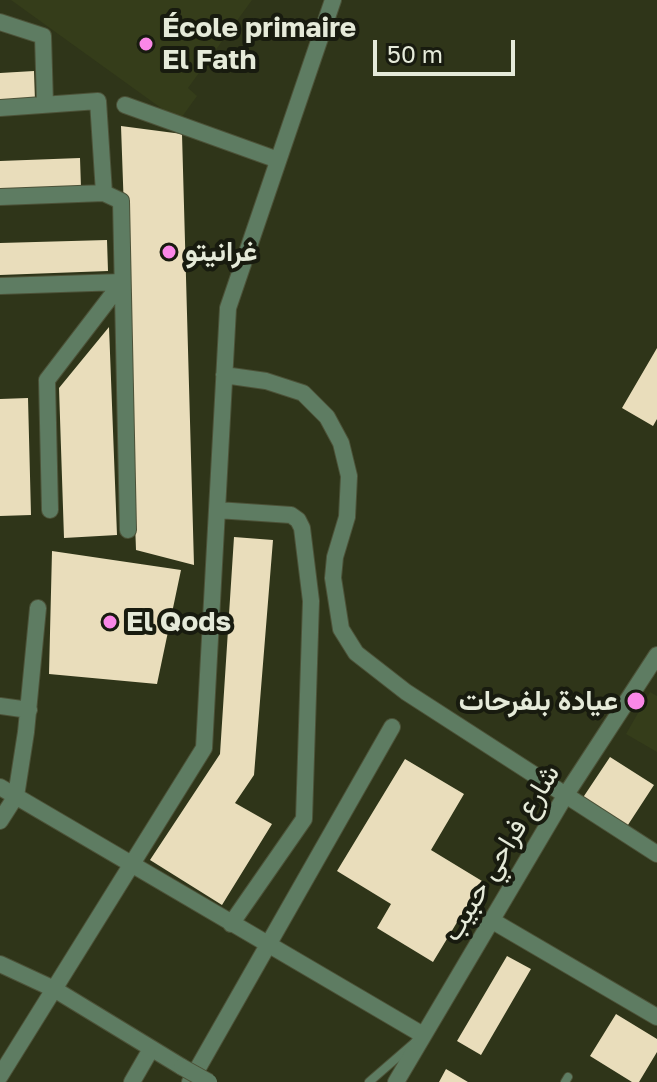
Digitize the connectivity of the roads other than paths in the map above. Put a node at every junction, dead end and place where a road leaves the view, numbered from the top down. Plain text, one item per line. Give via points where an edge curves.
1 (333, 0) edge
2 (0, 22) edge
3 (45, 104) junction
4 (125, 105) dead end
5 (0, 108) edge
6 (278, 160) junction
7 (104, 193) junction
8 (0, 197) edge
9 (122, 282) junction
10 (0, 286) edge
11 (224, 375) junction
12 (50, 510) dead end
13 (217, 510) junction
14 (128, 530) dead end
15 (38, 608) dead end
16 (657, 655) edge
17 (0, 706) edge
18 (29, 710) junction
19 (392, 727) dead end
20 (0, 787) edge
21 (16, 796) junction
22 (565, 796) junction
23 (0, 821) edge
24 (657, 854) edge
25 (132, 864) junction
26 (491, 920) junction
27 (231, 924) junction
28 (267, 945) junction
29 (0, 964) edge
30 (54, 989) junction
31 (657, 1017) edge
32 (423, 1035) junction
33 (151, 1049) junction
34 (186, 1074) edge
35 (0, 1076) edge
36 (132, 1082) edge
37 (209, 1082) edge
38 (369, 1082) edge
39 (396, 1082) edge

1 - 6 street
2 - 3 street via 43,36
3 - 5 street
3 - 7 street via 98,101
4 - 6 street
6 - 11 street via 228,308
7 - 8 street
7 - 9 street via 121,201
9 - 10 street
9 - 12 street via 47,380
9 - 14 street
11 - 13 street
11 - 22 street via 303,393 327,417 341,443 349,476 347,517 333,578 341,629 356,653
13 - 25 street via 204,748
13 - 27 street via 291,515 298,520 311,601 304,819
15 - 18 street
16 - 22 street, شارع فراحي حبيب
17 - 18 street
18 - 21 street
19 - 28 street
20 - 21 street
21 - 23 street
21 - 25 street
22 - 24 street
22 - 26 street, شارع فراحي حبيب
25 - 27 street
25 - 30 street
26 - 31 street
26 - 32 street, شارع فراحي حبيب
27 - 28 street
28 - 32 street
28 - 34 street
29 - 30 street
30 - 33 street
30 - 35 street
32 - 38 lane
32 - 39 street, شارع فراحي حبيب
33 - 34 street
33 - 36 street
34 - 37 street, bridge

